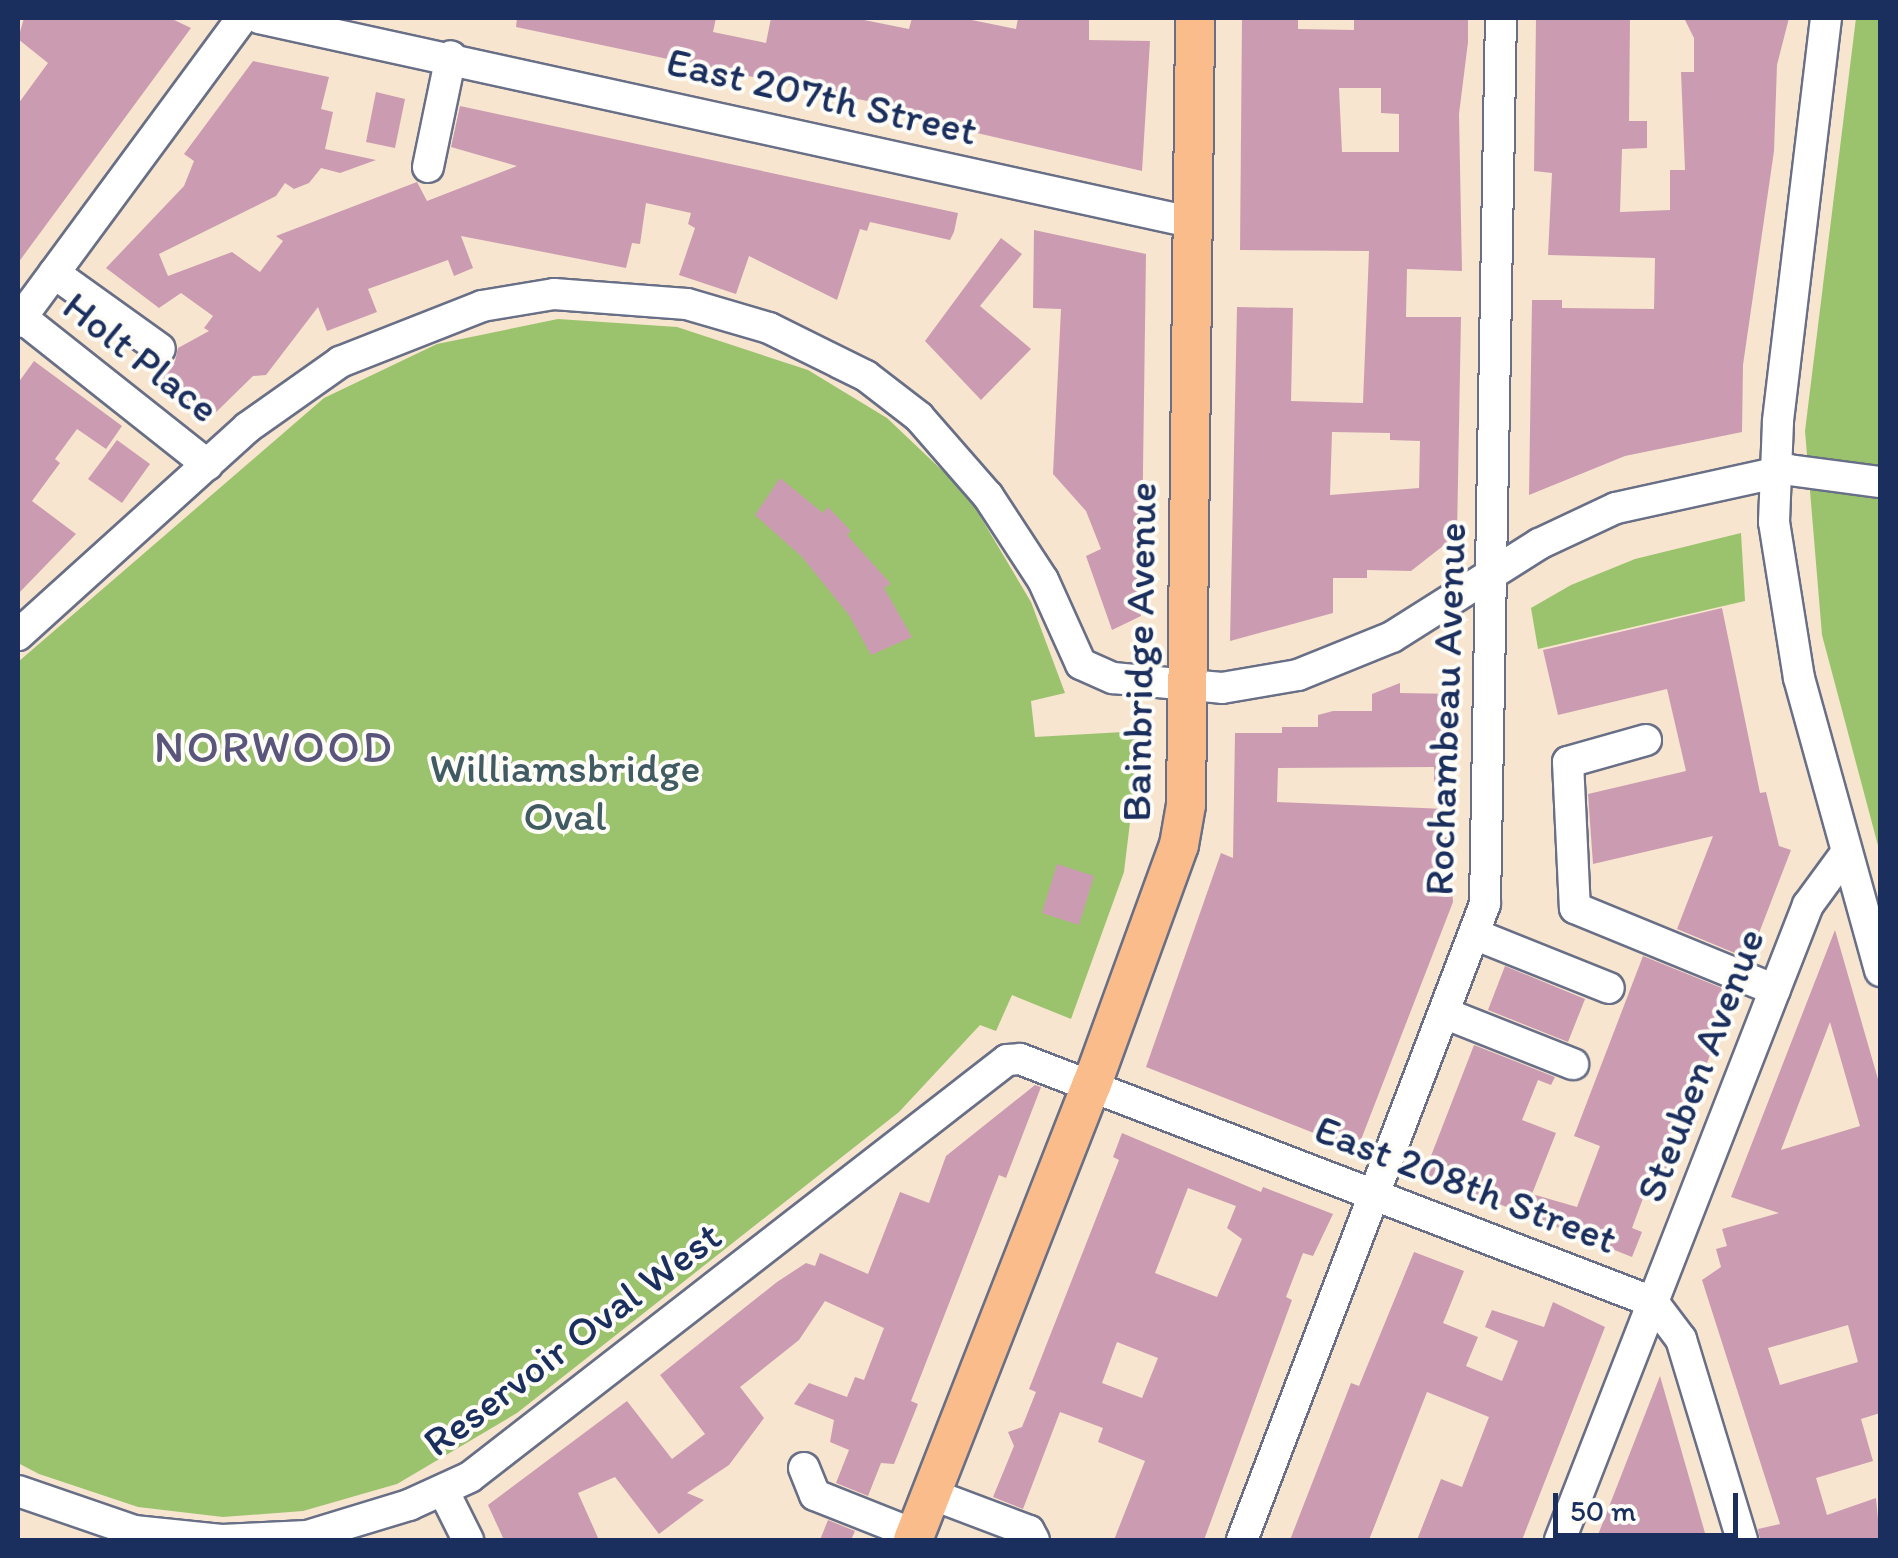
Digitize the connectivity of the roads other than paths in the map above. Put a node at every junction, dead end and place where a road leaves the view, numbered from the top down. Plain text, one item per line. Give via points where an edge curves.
1 (242, 18) edge
2 (259, 18) edge
3 (1195, 18) edge
4 (1501, 18) edge
5 (1826, 18) edge
6 (451, 56) junction
7 (428, 168) dead end
8 (1191, 222) junction
9 (54, 273) junction
10 (19, 320) edge
11 (160, 349) dead end
12 (208, 464) junction
13 (1774, 471) junction
14 (1880, 482) edge
15 (1493, 572) junction
16 (18, 635) edge
17 (1185, 685) junction
18 (1646, 740) dead end
19 (1846, 854) junction
20 (1474, 934) junction
21 (1880, 971) edge
22 (1609, 988) dead end
23 (1775, 990) junction
24 (1444, 1013) junction
25 (1007, 1060) joint
26 (1572, 1064) dead end
27 (1092, 1084) junction
28 (1377, 1195) junction
29 (1653, 1302) junction
30 (804, 1468) dead end
31 (443, 1490) junction
32 (18, 1491) edge
33 (932, 1494) junction
34 (914, 1538) edge
35 (266, 1540) edge
36 (468, 1540) edge
37 (1034, 1540) edge
38 (1242, 1540) edge
39 (1560, 1540) edge
40 (1742, 1540) edge

1 - 9 street
2 - 6 street, East 207th Street
3 - 8 main road, Bainbridge Avenue
4 - 15 street, Rochambeau Avenue
5 - 13 street
6 - 7 street
6 - 8 street, East 207th Street
8 - 17 main road, Bainbridge Avenue
9 - 10 street
9 - 11 street
10 - 12 street, Holt Place
12 - 16 street
12 - 17 street via 340,362 471,295 687,304 768,328 866,376 918,417 988,496 1044,580 1081,664 1113,678
13 - 14 street via 1804,468
13 - 15 street via 1616,508
13 - 19 street via 1774,522 1790,633
15 - 17 street via 1392,637 1326,666 1243,686
15 - 20 street, Rochambeau Avenue via 1485,904
17 - 27 main road, Bainbridge Avenue via 1186,804 1179,845
18 - 23 street via 1568,762 1574,908
19 - 21 street
19 - 23 street, Steuben Avenue via 1814,892
20 - 22 street
20 - 24 street, Rochambeau Avenue
23 - 29 street, Steuben Avenue
24 - 26 street
24 - 28 street, Rochambeau Avenue
25 - 27 street, East 208th Street via 1030,1060
25 - 31 street, Reservoir Oval West via 470,1477
27 - 28 street, East 208th Street
27 - 33 main road, Bainbridge Avenue
28 - 29 street, East 208th Street
28 - 38 street, Rochambeau Avenue
29 - 39 street, Steuben Avenue
29 - 40 street, East 208th Street via 1681,1339
30 - 34 street via 815,1495
31 - 35 street, Reservoir Oval West via 370,1520
31 - 36 street
32 - 35 street, Reservoir Oval West via 134,1531
33 - 34 main road, Bainbridge Avenue
33 - 37 street via 1029,1531

